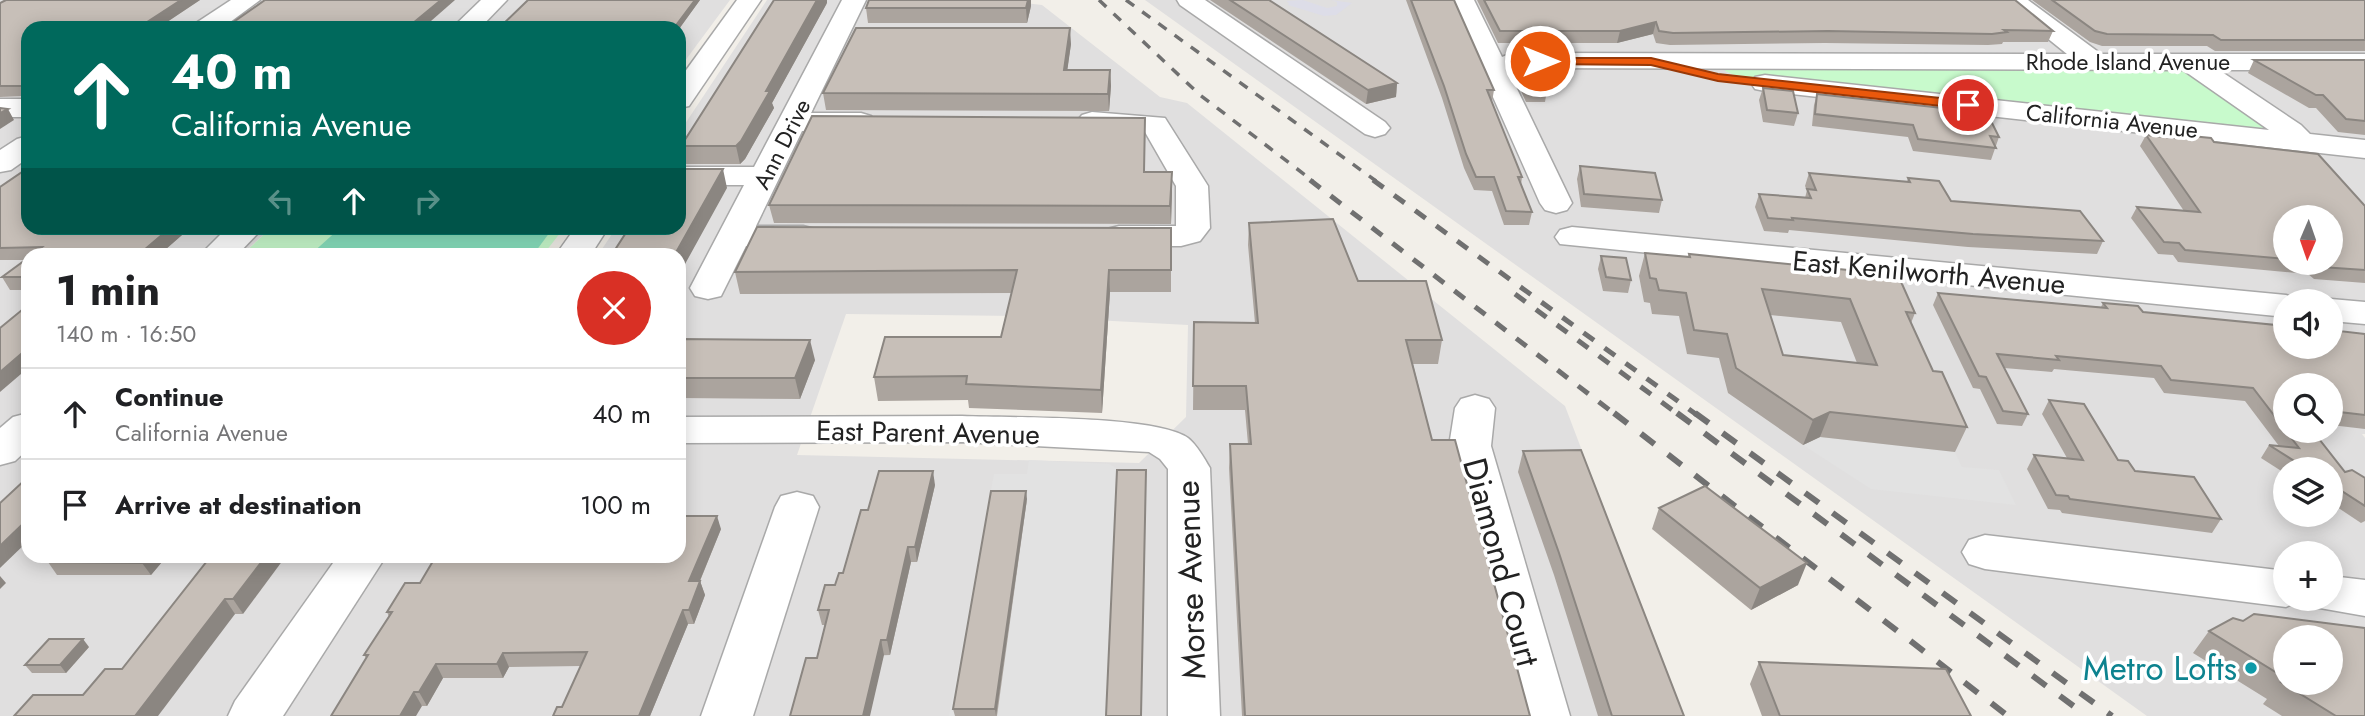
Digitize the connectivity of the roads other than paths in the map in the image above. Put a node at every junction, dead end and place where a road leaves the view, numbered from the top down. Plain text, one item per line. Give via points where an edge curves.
1 (248, 0) edge
2 (495, 0) edge
3 (749, 0) edge
4 (854, 0) edge
5 (1189, 0) edge
6 (1462, 0) edge
7 (2012, 0) edge
8 (216, 21) edge
9 (472, 21) edge
10 (1512, 61) edge
11 (2188, 61) junction
12 (1651, 62) junction
13 (2095, 62) junction
14 (2365, 62) edge
15 (686, 90) edge
16 (0, 108) edge
17 (21, 108) edge
18 (1067, 121) edge
19 (793, 122) junction
20 (889, 122) edge
21 (1375, 128) dead end
22 (2301, 142) junction
23 (2365, 149) edge
24 (21, 150) edge
25 (0, 163) edge
26 (686, 176) edge
27 (766, 176) junction
28 (1556, 203) dead end
29 (238, 235) edge
30 (735, 236) junction
31 (832, 236) edge
32 (1093, 236) edge
33 (1572, 237) dead end
34 (225, 248) edge
35 (708, 288) dead end
36 (2273, 305) edge
37 (2343, 311) edge
38 (2365, 313) edge
39 (1475, 408) dead end
40 (686, 430) edge
41 (1175, 449) joint
42 (797, 507) dead end
43 (1985, 552) dead end
44 (358, 563) edge
45 (2273, 587) edge
46 (2343, 595) edge
47 (2365, 598) edge
48 (254, 716) edge
49 (727, 716) edge
50 (1194, 716) edge
51 (1544, 716) edge

1 - 8 street
2 - 9 street
3 - 15 street
4 - 19 street, Ann Drive via 851,34
5 - 21 street
6 - 28 street
7 - 13 street
10 - 12 street, Rhode Island Avenue
11 - 13 street, Rhode Island Avenue
11 - 14 street, Rhode Island Avenue
11 - 22 street
12 - 13 street, Rhode Island Avenue
12 - 22 street, California Avenue via 1718,78
16 - 17 street
18 - 32 street via 1155,124 1192,186 1193,228 1188,234
19 - 20 street
19 - 27 street, Ann Drive
22 - 23 street, California Avenue
24 - 25 street
26 - 27 street
27 - 30 street, Ann Drive
29 - 34 street
30 - 31 street
30 - 35 street, Ann Drive
33 - 36 street, East Kenilworth Avenue
37 - 38 street
39 - 51 street, Diamond Court via 1470,446
40 - 41 street, East Parent Avenue via 962,429 1150,438
41 - 50 street, Morse Avenue via 1189,468
42 - 49 street
43 - 45 street
44 - 48 street
46 - 47 street

